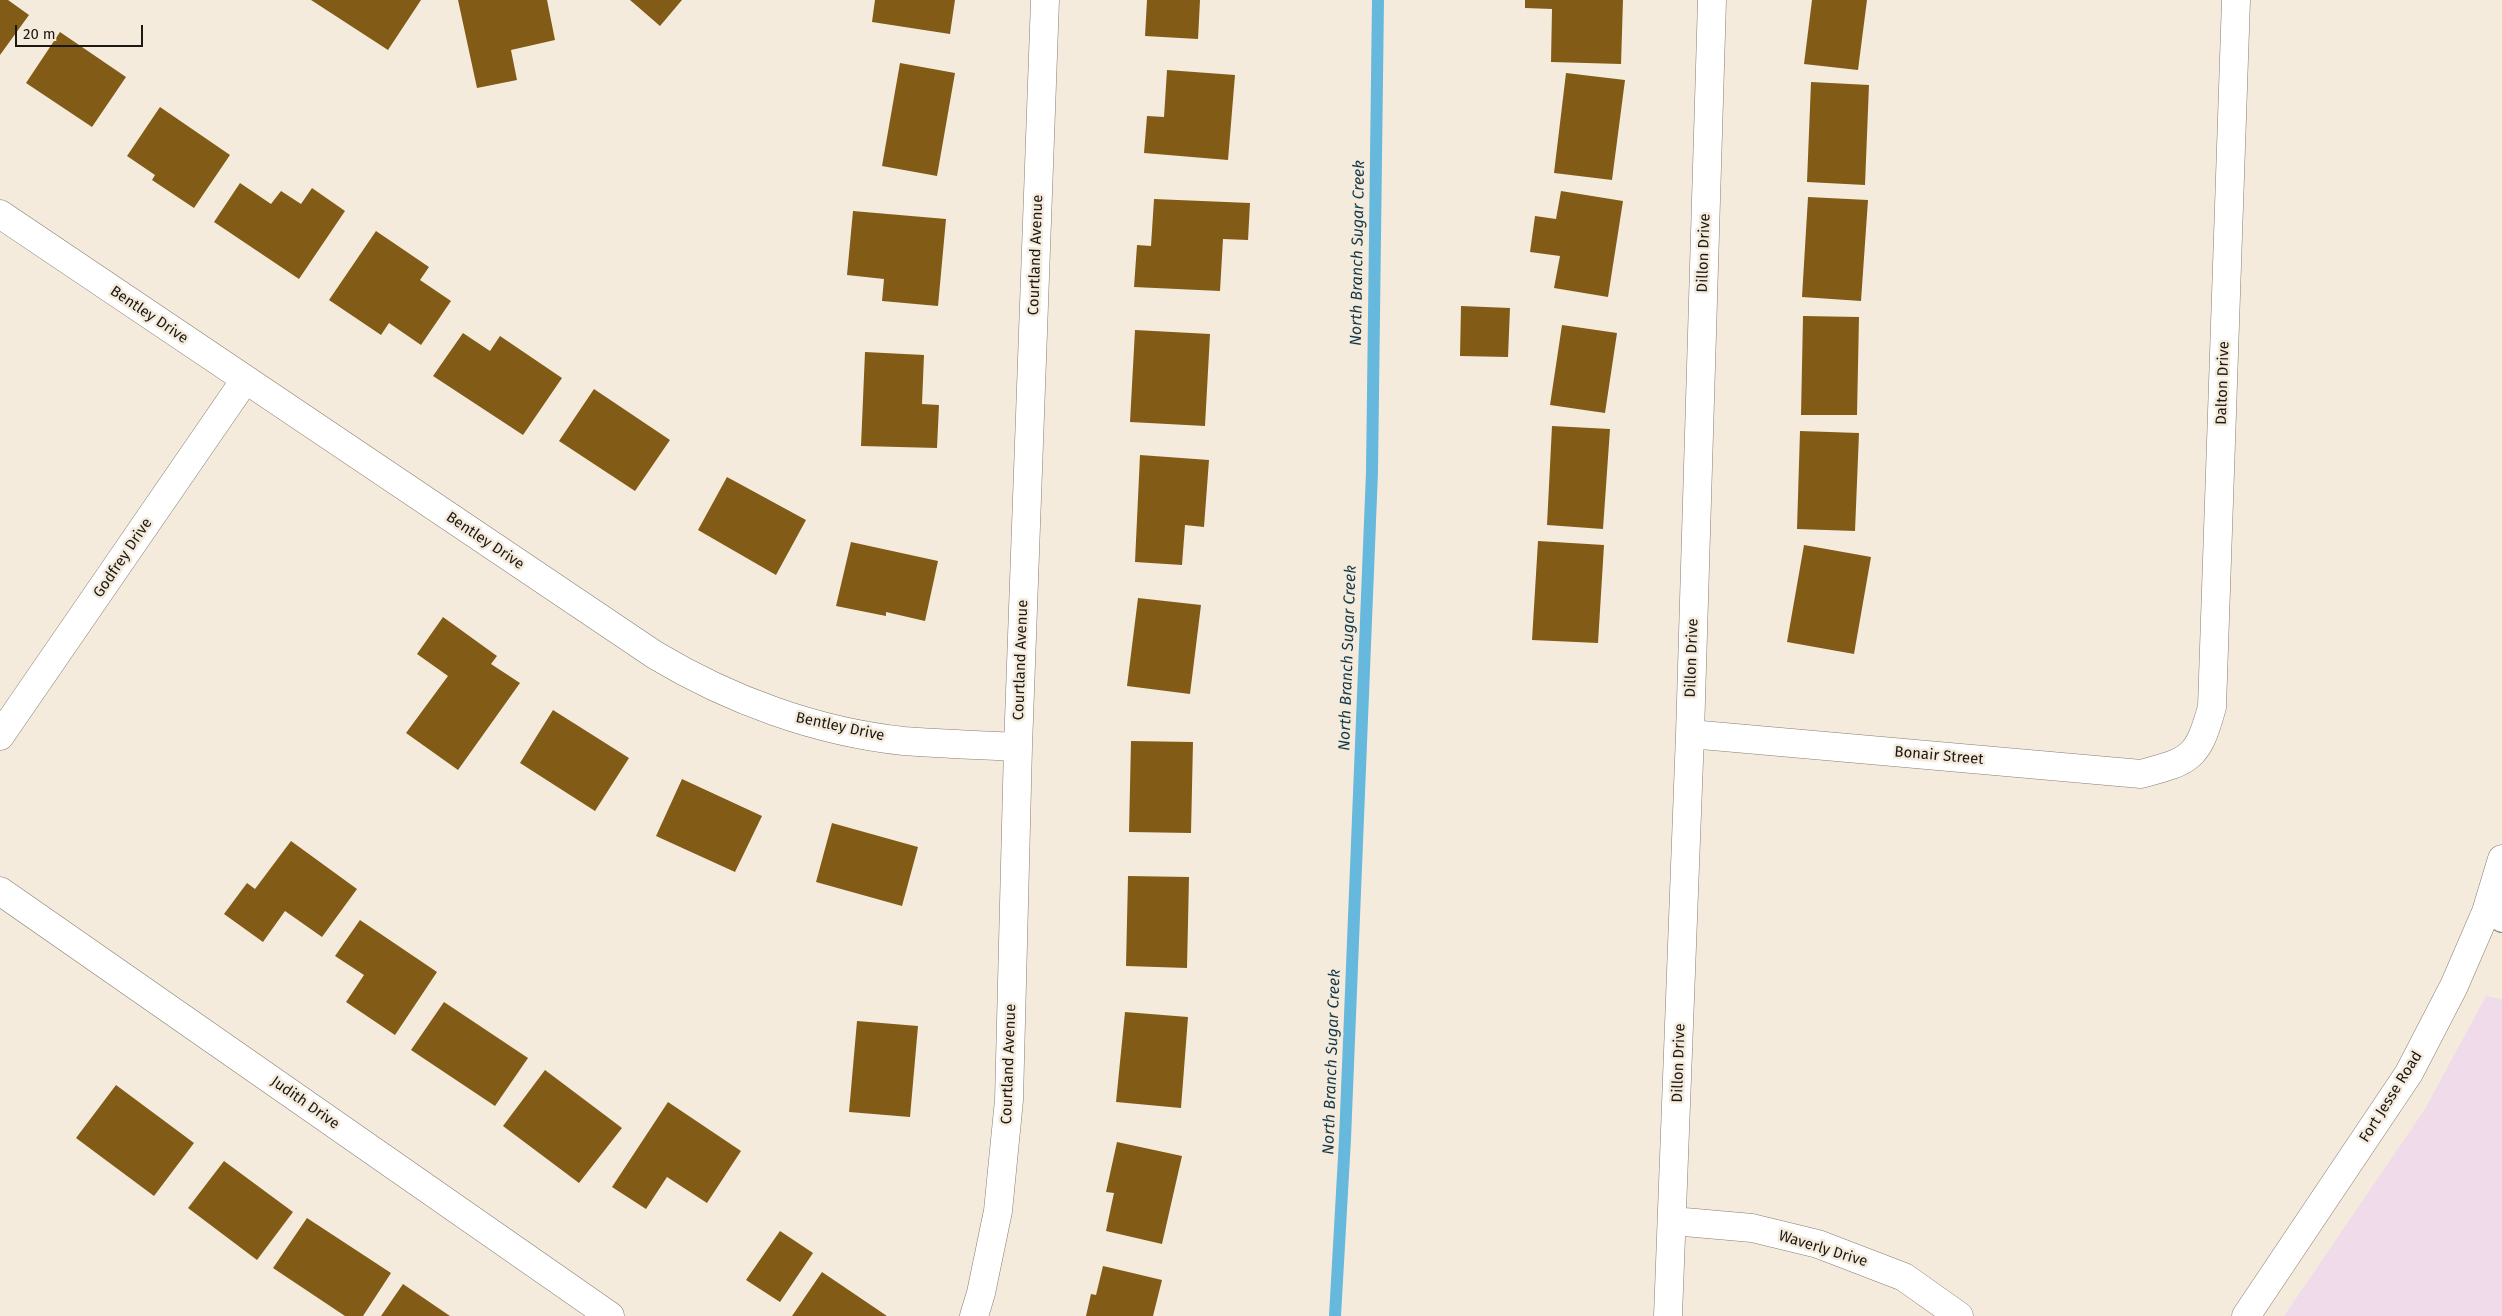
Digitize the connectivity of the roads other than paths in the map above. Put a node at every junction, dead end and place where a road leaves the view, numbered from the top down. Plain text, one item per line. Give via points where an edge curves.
1 (1045, 0) edge
2 (1712, 0) edge
3 (2236, 0) edge
4 (0, 214) edge
5 (245, 380) junction
6 (1690, 734) junction
7 (0, 736) edge
8 (1018, 747) junction
9 (2186, 759) joint
10 (2502, 859) edge
11 (0, 891) edge
12 (2494, 917) edge
13 (1673, 1221) junction
14 (610, 1316) edge
15 (974, 1316) edge
16 (1668, 1316) edge
17 (1959, 1316) edge
18 (2246, 1316) edge

1 - 8 street, Courtland Avenue
2 - 6 street, Dillon Drive
3 - 9 street, Dalton Drive via 2212,708 2204,738
4 - 5 street, Bentley Drive
5 - 7 street, Godfrey Drive
5 - 8 street, Bentley Drive via 694,678 788,716 841,731 903,741
6 - 9 street, Bonair Street via 2141,774 2174,766
6 - 13 street, Dillon Drive
8 - 15 street, Courtland Avenue via 1009,1100 998,1211
10 - 12 street, Fort Jesse Road
11 - 14 street, Judith Drive
12 - 18 street, Fort Jesse Road via 2409,1073
13 - 16 street, Dillon Drive
13 - 17 street, Waverly Drive via 1752,1228 1818,1244 1904,1277

